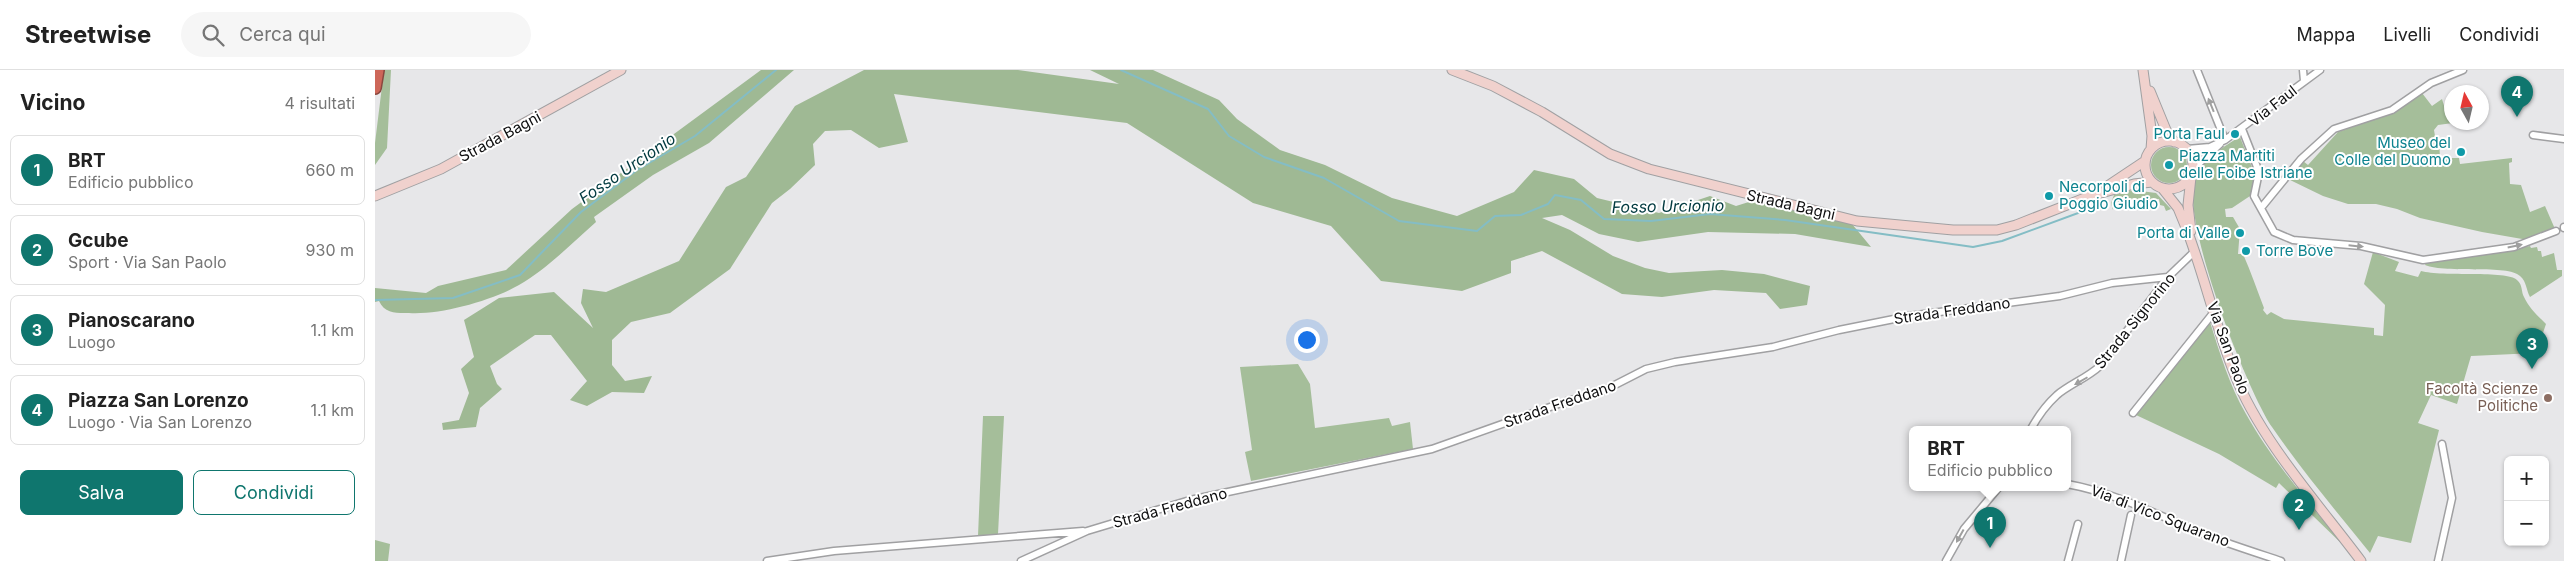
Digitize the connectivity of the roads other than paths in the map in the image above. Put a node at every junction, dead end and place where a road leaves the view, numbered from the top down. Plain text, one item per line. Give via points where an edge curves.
1 (378, 70) edge
2 (621, 70) edge
3 (1452, 70) edge
4 (2143, 70) edge
5 (2197, 70) edge
6 (2303, 70) edge
7 (2320, 70) edge
8 (2463, 70) edge
9 (2305, 81) junction
10 (375, 88) edge
11 (2242, 129) junction
12 (2533, 135) dead end
13 (2564, 139) edge
14 (2225, 140) junction
15 (2174, 142) junction
16 (2151, 149) junction
17 (2187, 149) junction
18 (2145, 161) junction
19 (2192, 172) junction
20 (2152, 182) junction
21 (2161, 188) junction
22 (375, 196) edge
23 (2090, 196) junction
24 (2261, 208) junction
25 (2556, 231) dead end
26 (2195, 251) junction
27 (2168, 278) junction
28 (2214, 312) junction
29 (2133, 412) dead end
30 (2033, 426) edge
31 (2441, 444) dead end
32 (2071, 485) edge
33 (1996, 491) edge
34 (2131, 515) dead end
35 (2078, 524) dead end
36 (1087, 531) junction
37 (767, 561) edge
38 (1021, 561) edge
39 (1946, 561) edge
40 (2069, 561) edge
41 (2121, 561) edge
42 (2281, 561) edge
43 (2361, 561) edge
44 (2438, 561) edge

1 - 10 highway
2 - 22 street, Strada Bagni via 441,169
3 - 23 street, Strada Bagni via 1542,112 1610,154 1636,165 1857,221 1953,230 1997,230
4 - 15 street via 2159,114
4 - 16 street
14 -> 5 street
6 - 9 street
7 - 9 street, Via Faul
8 - 24 street via 2431,83 2392,110 2334,129 2301,159
9 - 11 street, Via Faul
11 - 14 street, Via Faul
11 - 24 street via 2259,172 2254,196
12 - 13 street
14 - 17 street, Via Faul via 2209,147
14 - 19 street, Via Faul
15 - 16 street via 2164,142
15 - 17 street
16 - 18 street
17 - 19 street via 2192,158
18 - 20 street
18 - 23 street, Strada Bagni via 2131,173
19 - 21 street via 2178,187
19 - 26 street, Via San Paolo via 2188,205
20 - 21 street
20 - 23 street, Strada Bagni
21 - 26 street, Via San Paolo via 2178,208
24 -> 25 street via 2274,232 2293,240 2361,246 2423,260 2514,247
26 - 27 street, Strada Signorino
26 - 28 street, Via San Paolo
27 -> 30 street, Strada Signorino via 2100,366 2058,394 2041,411
27 - 36 street, Strada Freddano via 2112,283 2060,296 1909,316 1773,347 1646,368 1601,392 1432,449 1190,500
28 - 29 street
28 - 43 street, Via San Paolo via 2235,376 2252,410 2275,447
31 - 44 street via 2452,498
32 - 42 street, Via di Vico Squarano via 2087,487 2208,536
33 -> 39 street via 1965,528
34 - 41 street
35 - 40 street
36 - 37 street via 834,552
36 - 38 street, Strada Freddano

